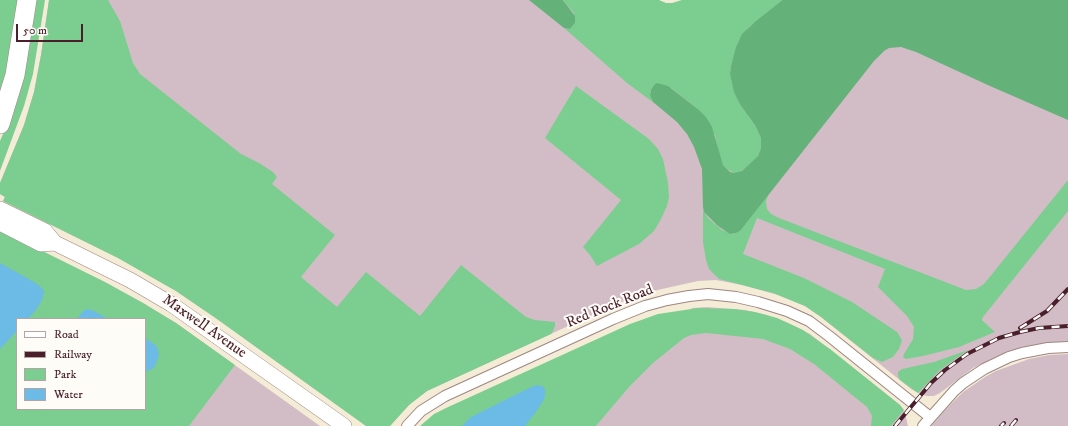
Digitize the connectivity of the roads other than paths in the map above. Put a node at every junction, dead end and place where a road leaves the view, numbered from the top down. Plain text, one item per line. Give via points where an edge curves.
1 (27, 0) edge
2 (0, 124) edge
3 (0, 209) edge
4 (0, 223) edge
5 (55, 243) junction
6 (1068, 346) edge
7 (930, 417) junction
8 (344, 426) edge
9 (407, 426) edge
10 (923, 426) edge

1 - 2 highway via 15,75
3 - 5 main road, Maxwell Avenue via 45,231
4 - 5 main road, Maxwell Avenue via 40,244
5 - 8 main road, Maxwell Avenue via 130,280 171,304
6 - 7 street via 1022,353 993,364 958,386
7 - 9 street, Red Rock Road via 809,321 768,305 736,297 708,294 667,300 613,319 436,400
7 - 10 street

